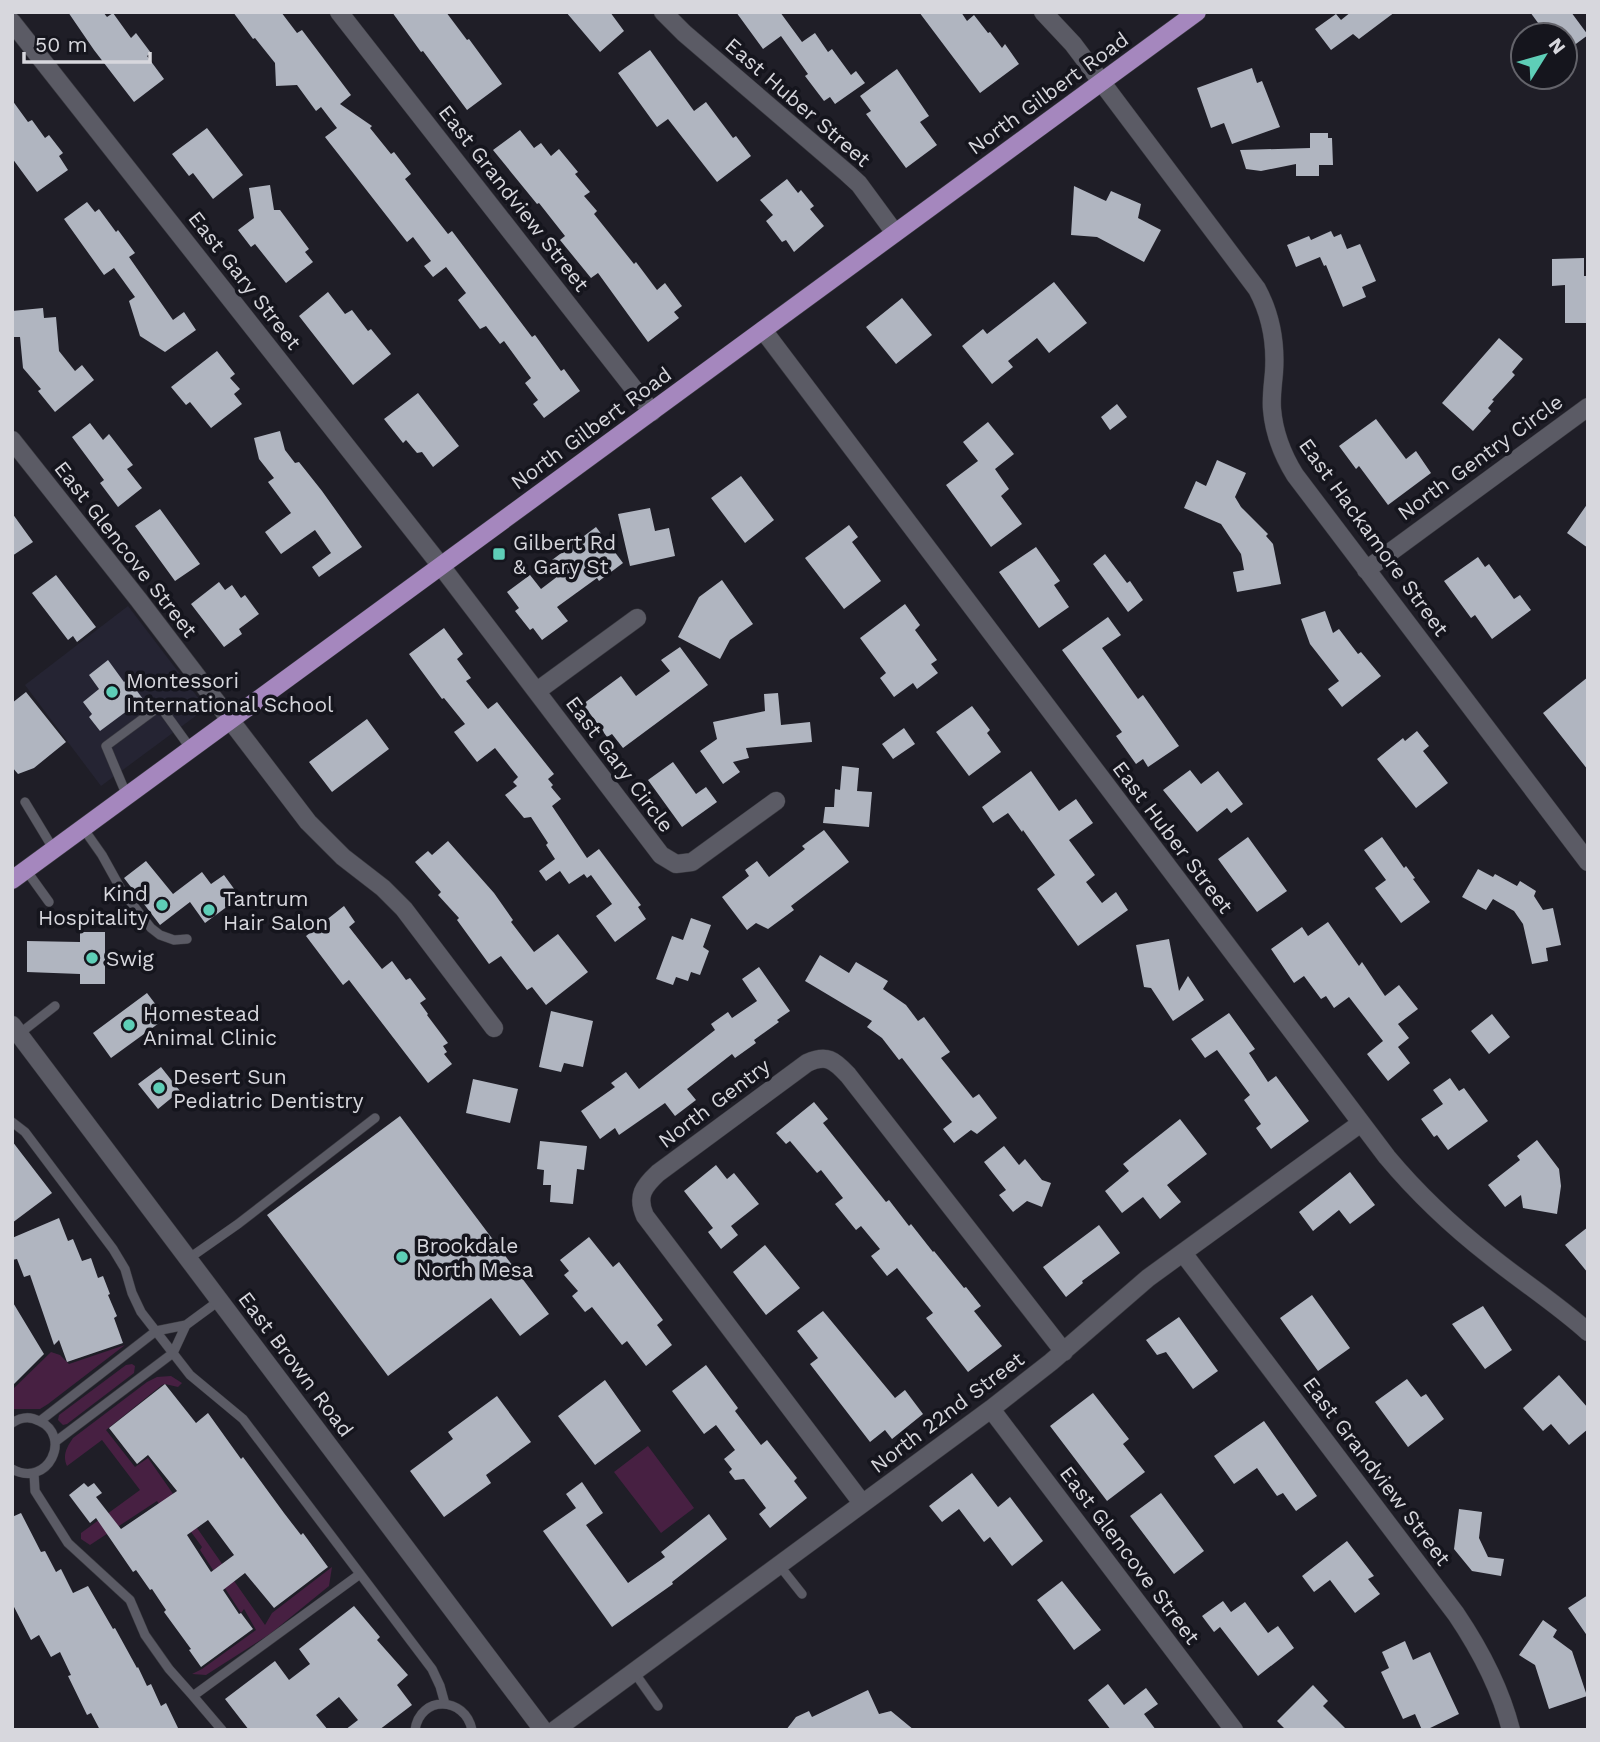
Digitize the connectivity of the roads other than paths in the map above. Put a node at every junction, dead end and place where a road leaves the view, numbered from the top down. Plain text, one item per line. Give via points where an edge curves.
1 (339, 12) edge
2 (663, 12) edge
3 (1043, 12) edge
4 (1197, 12) edge
5 (12, 22) edge
6 (1101, 82) junction
7 (895, 233) junction
8 (762, 330) junction
9 (1588, 407) edge
10 (652, 412) junction
11 (12, 440) edge
12 (441, 566) junction
13 (1367, 570) junction
14 (637, 618) dead end
15 (537, 691) junction
16 (230, 719) junction
17 (191, 749) junction
18 (127, 796) junction
19 (776, 801) dead end
20 (26, 802) dead end
21 (83, 828) junction
22 (54, 850) junction
23 (1588, 862) edge
24 (19, 875) edge
25 (49, 902) dead end
26 (187, 939) dead end
27 (55, 1006) dead end
28 (494, 1028) dead end
29 (16, 1029) edge
30 (375, 1118) dead end
31 (12, 1122) edge
32 (1361, 1123) junction
33 (1183, 1253) junction
34 (188, 1259) junction
35 (220, 1300) junction
36 (186, 1325) junction
37 (156, 1331) junction
38 (1588, 1332) edge
39 (1064, 1352) junction
40 (173, 1353) junction
41 (991, 1409) junction
42 (40, 1421) junction
43 (12, 1423) edge
44 (55, 1442) junction
45 (12, 1469) edge
46 (34, 1473) junction
47 (862, 1503) junction
48 (779, 1565) junction
49 (360, 1574) junction
50 (802, 1594) dead end
51 (634, 1672) junction
52 (193, 1696) junction
53 (445, 1704) junction
54 (658, 1706) dead end
55 (222, 1730) edge
56 (415, 1730) edge
57 (472, 1730) edge
58 (543, 1730) edge
59 (555, 1730) edge
60 (1234, 1730) edge
61 (1511, 1730) edge

1 - 10 street, East Grandview Street
2 - 7 street, East Huber Street via 859,184
3 - 6 street, East Hackamore Street
4 - 6 main road, North Gilbert Road
5 - 12 street, East Gary Street
6 - 7 main road, North Gilbert Road
6 - 13 street, East Hackamore Street via 1257,289 1274,338 1272,407 1278,443 1295,475
7 - 8 main road, North Gilbert Road
8 - 10 main road, North Gilbert Road
8 - 32 street, East Huber Street
9 - 13 street, North Gentry Circle
10 - 12 main road, North Gilbert Road
11 - 16 street, East Glencove Street
12 - 15 street, East Gary Circle
12 - 16 main road, North Gilbert Road
13 - 23 street, East Hackamore Street
14 - 15 street, East Gary Circle
15 - 19 street, East Gary Circle via 656,849 676,864 699,858
16 - 17 main road, North Gilbert Road
16 - 28 street, East Glencove Street via 319,833 404,909
17 - 18 main road, North Gilbert Road
17 - 18 lane via 160,706 149,714 106,746
18 - 21 main road, North Gilbert Road
20 - 22 lane
21 - 22 main road, North Gilbert Road
21 - 26 lane via 151,928 160,936
22 - 24 main road, North Gilbert Road
24 - 25 lane
27 - 29 lane
29 - 34 street, East Brown Road
30 - 34 lane
31 - 37 lane via 25,1132 113,1249 141,1312
32 - 33 street, North 22nd Street
32 - 38 street, East Huber Street via 1443,1216
33 - 39 street, North 22nd Street
33 - 61 street, East Grandview Street via 1456,1614 1490,1670
34 - 35 street, East Brown Road
35 - 36 lane
35 - 58 street, East Brown Road
36 - 37 lane
36 - 40 lane
37 - 40 lane
37 - 42 lane
39 - 41 street, North 22nd Street
39 - 47 street, North Gentry via 833,1061 815,1059 799,1069 658,1172 641,1197 640,1206 651,1224
40 - 44 lane
40 - 49 lane via 190,1375 243,1419
41 - 47 street, North 22nd Street
41 - 60 street, East Glencove Street
42 - 43 lane via 26,1418
42 - 44 lane via 51,1430
44 - 46 lane via 49,1464
45 - 46 lane
46 - 52 lane via 35,1491 68,1543 130,1600 145,1635
47 - 48 street, North 22nd Street
48 - 50 lane
48 - 51 street, North 22nd Street
49 - 52 lane
49 - 53 lane via 432,1669
51 - 54 lane
51 - 59 street, North 22nd Street
52 - 55 lane
53 - 56 lane via 424,1711
53 - 57 lane via 465,1713

